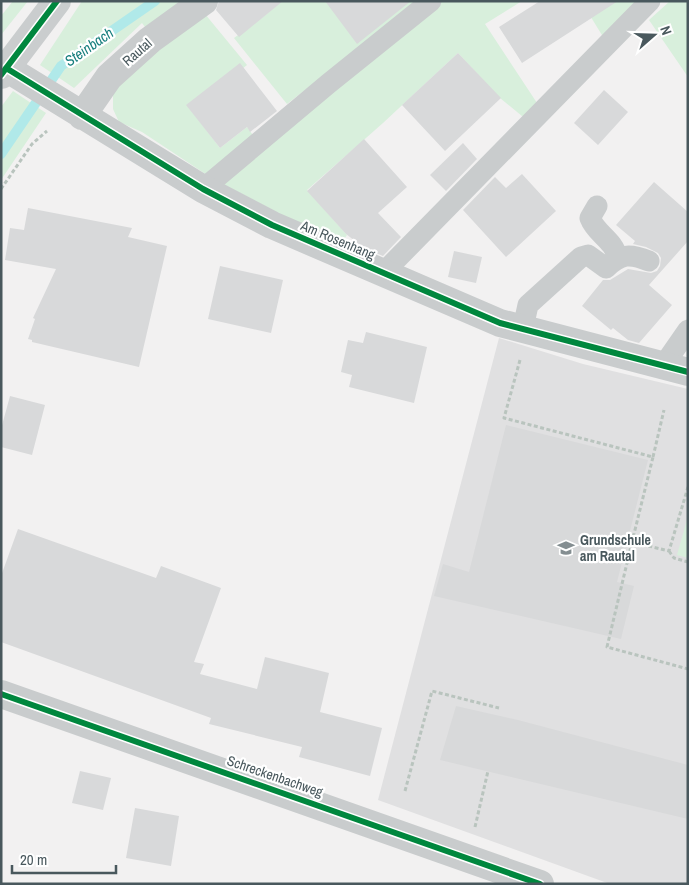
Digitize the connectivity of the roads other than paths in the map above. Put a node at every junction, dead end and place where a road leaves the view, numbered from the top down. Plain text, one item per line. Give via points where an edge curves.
1 (57, 1) edge
2 (204, 1) edge
3 (431, 1) edge
4 (650, 1) edge
5 (12, 75) edge
6 (67, 106) junction
7 (203, 189) junction
8 (597, 206) dead end
9 (617, 257) junction
10 (649, 260) dead end
11 (383, 273) junction
12 (526, 329) junction
13 (688, 330) edge
14 (676, 369) edge
15 (1, 694) edge
16 (540, 884) edge

1 - 5 street
2 - 6 street, Rautal
3 - 7 lane
4 - 11 lane, Am Rosenhang
5 - 6 street, Am Rosenhang
6 - 7 street, Am Rosenhang
7 - 11 street, Am Rosenhang via 272,225
8 - 9 lane via 590,218 593,226 614,247
9 - 10 lane
9 - 12 lane via 606,268 588,255 581,257 528,304
11 - 12 street, Am Rosenhang via 500,322
12 - 14 street, Am Rosenhang
13 - 14 lane
15 - 16 street, Schreckenbachweg

